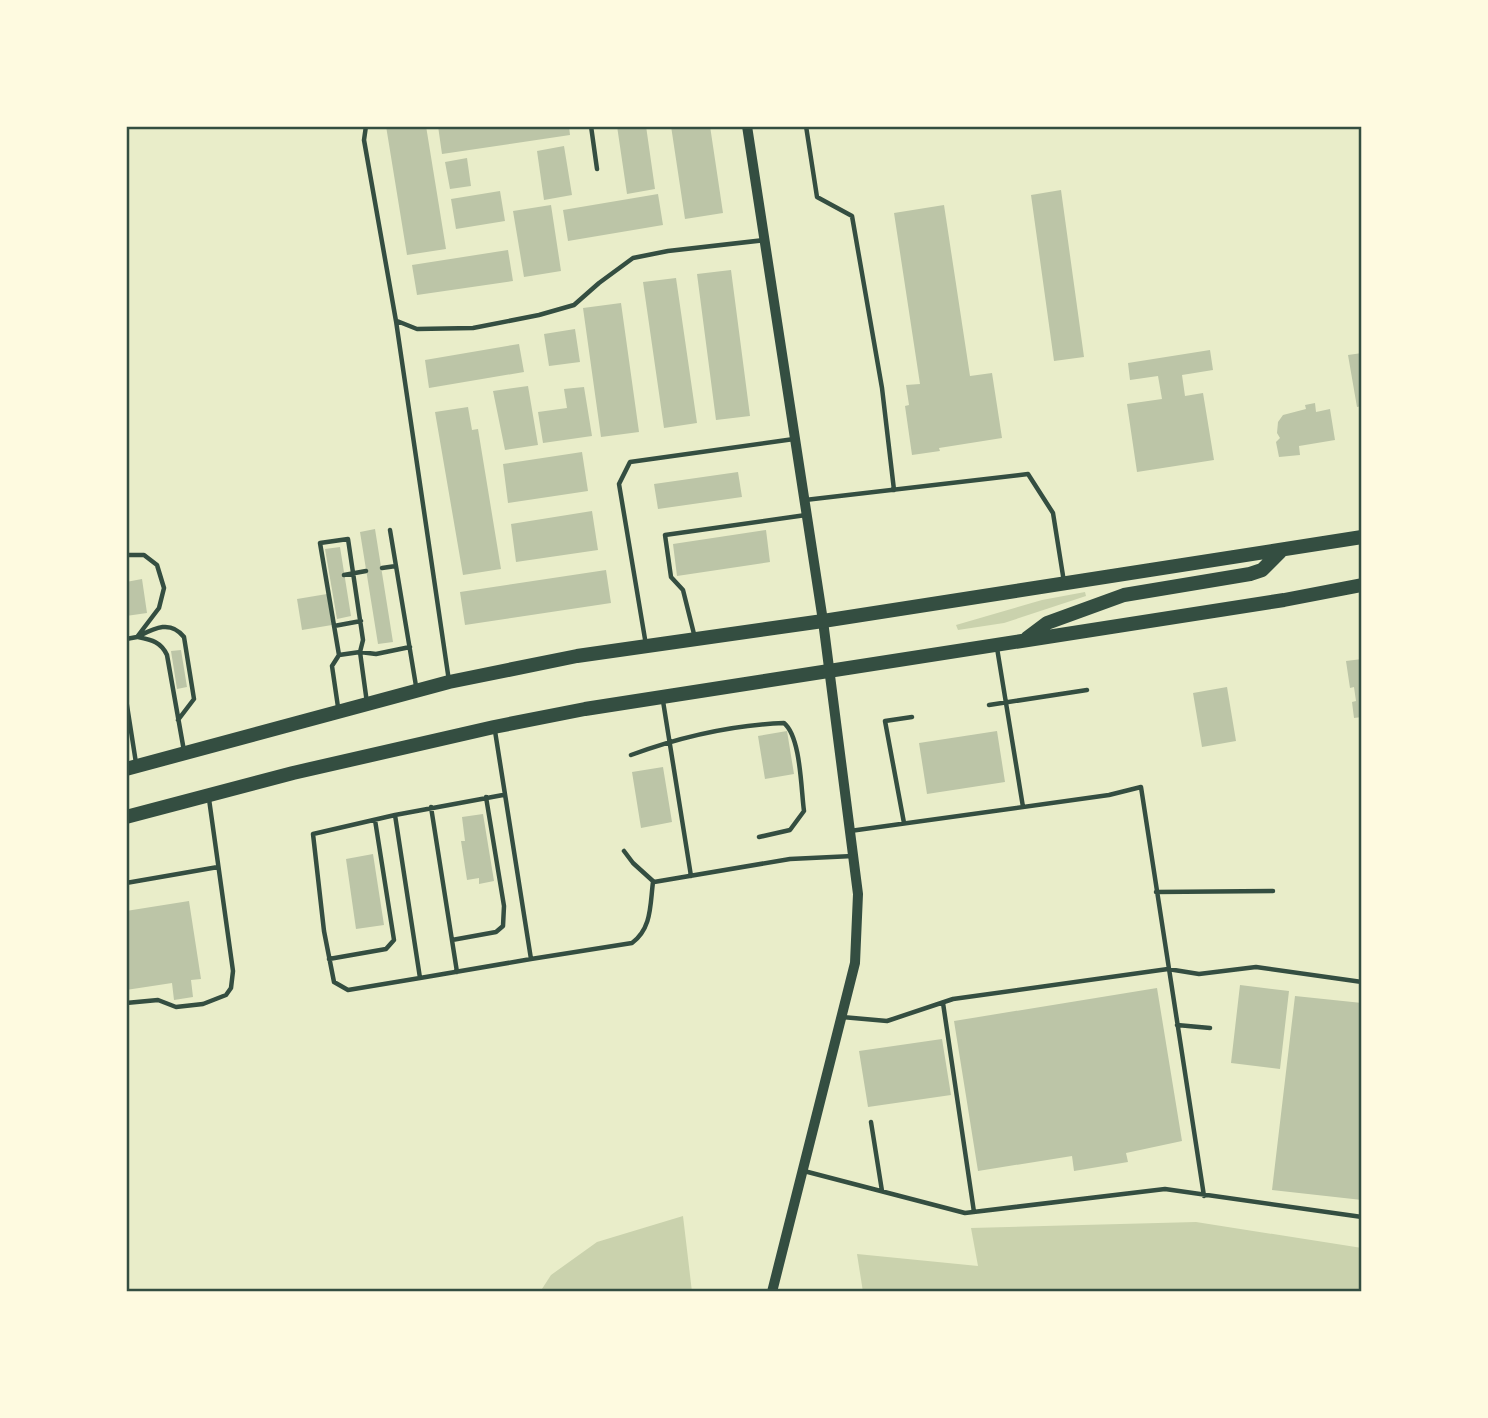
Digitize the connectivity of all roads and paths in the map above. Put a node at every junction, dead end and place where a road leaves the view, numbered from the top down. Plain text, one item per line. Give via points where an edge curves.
1 (366, 126) edge
2 (592, 126) edge
3 (747, 126) edge
4 (806, 126) edge
5 (597, 169) dead end
6 (765, 240) junction
7 (396, 321) junction
8 (794, 439) junction
9 (894, 490) junction
10 (804, 500) junction
11 (806, 515) junction
12 (390, 530) dead end
13 (1362, 537) edge
14 (1282, 550) junction
15 (126, 555) edge
16 (396, 566) junction
17 (382, 568) dead end
18 (366, 571) dead end
19 (353, 574) junction
20 (344, 575) dead end
21 (1064, 583) junction
22 (1362, 585) edge
23 (361, 621) junction
24 (823, 621) junction
25 (334, 626) junction
26 (137, 637) junction
27 (126, 639) edge
28 (695, 639) junction
29 (1026, 639) junction
30 (996, 644) junction
31 (646, 646) junction
32 (410, 647) junction
33 (360, 652) junction
34 (339, 655) junction
35 (829, 670) junction
36 (449, 682) junction
37 (417, 691) junction
38 (1087, 691) dead end
39 (662, 697) junction
40 (126, 699) edge
41 (1006, 703) junction
42 (368, 704) junction
43 (989, 705) dead end
44 (339, 712) junction
45 (912, 717) dead end
46 (178, 720) junction
47 (494, 727) junction
48 (669, 741) junction
49 (184, 754) junction
50 (631, 755) dead end
51 (131, 768) edge
52 (503, 795) junction
53 (208, 796) junction
54 (486, 797) junction
55 (431, 807) junction
56 (1023, 807) junction
57 (395, 815) junction
58 (126, 817) edge
59 (375, 820) junction
60 (904, 823) junction
61 (850, 831) junction
62 (759, 837) dead end
63 (624, 851) dead end
64 (853, 856) junction
65 (218, 867) junction
66 (691, 876) junction
67 (653, 882) junction
68 (126, 883) edge
69 (1273, 891) dead end
70 (1156, 892) junction
71 (452, 940) junction
72 (329, 959) junction
73 (531, 959) junction
74 (1168, 969) junction
75 (457, 972) junction
76 (420, 978) junction
77 (1362, 982) edge
78 (126, 1003) edge
79 (943, 1003) junction
80 (841, 1017) junction
81 (1177, 1025) junction
82 (1210, 1028) dead end
83 (871, 1122) dead end
84 (803, 1170) junction
85 (882, 1191) junction
86 (1204, 1196) junction
87 (974, 1212) junction
88 (1362, 1217) edge
89 (772, 1292) edge

1 - 7 lane via 364,140
2 - 5 lane
3 - 6 street
4 - 9 lane via 817,197 852,216 882,388
6 - 7 lane via 633,258 574,305 539,315 472,328 417,329
6 - 8 street
7 - 36 lane
8 - 10 street
8 - 31 lane via 630,462 619,484
9 - 10 lane
9 - 21 lane via 1028,474 1053,513
10 - 11 street
11 - 24 street
11 - 28 lane via 665,535 671,578 683,590
12 - 16 lane
13 - 14 main road
14 - 21 main road
14 - 29 main road via 1262,570 1124,595 1047,623
15 - 26 lane via 144,555 157,565 164,588 159,608
16 - 17 lane
16 - 32 lane
18 - 19 lane
19 - 20 lane
19 - 23 lane
19 - 25 lane via 348,539 320,543
21 - 24 main road
22 - 29 main road
23 - 25 lane
23 - 33 lane
24 - 28 main road
24 - 35 street
25 - 34 lane
26 - 27 lane
26 - 46 lane via 163,646
26 - 46 lane via 168,626 184,637 194,699
28 - 31 main road
29 - 30 main road
30 - 35 main road
30 - 41 lane
31 - 36 main road
32 - 33 lane via 376,654
32 - 37 lane
33 - 34 lane
33 - 42 lane
34 - 44 lane via 332,666
35 - 39 main road
35 - 61 street
36 - 37 main road
37 - 42 main road
38 - 41 lane
39 - 47 main road
39 - 48 lane
40 - 51 lane
41 - 43 lane
41 - 56 lane
42 - 44 main road
44 - 49 main road
45 - 60 lane via 885,721
46 - 49 lane
47 - 52 lane
47 - 53 main road
48 - 50 lane
48 - 62 lane via 740,727 785,723 790,728 804,811 790,830
48 - 66 lane
49 - 51 main road
52 - 54 lane
52 - 73 lane
53 - 58 main road
53 - 65 lane
54 - 55 lane
54 - 71 lane via 504,906 503,926 496,932
55 - 57 lane
55 - 71 lane
56 - 60 lane
56 - 70 lane via 1141,787
57 - 59 lane
57 - 76 lane
59 - 72 lane via 313,834
59 - 72 lane via 394,940 386,949
60 - 61 lane
61 - 64 street
63 - 67 lane
64 - 66 lane via 790,859
64 - 80 street via 858,894 855,963
65 - 68 lane
65 - 78 lane via 233,971 231,988 226,995 203,1004
66 - 67 lane
67 - 73 lane via 644,934 632,943
69 - 70 lane
70 - 74 lane
71 - 75 lane
72 - 76 lane via 334,982 348,990
73 - 75 lane
74 - 77 lane via 1199,974 1256,967
74 - 79 lane
74 - 81 lane
75 - 76 lane
79 - 80 lane via 887,1021
79 - 87 lane
80 - 84 street
81 - 82 lane
81 - 86 lane
83 - 85 lane
84 - 85 lane
84 - 89 street
85 - 87 lane
86 - 87 lane via 1165,1189
86 - 88 lane

